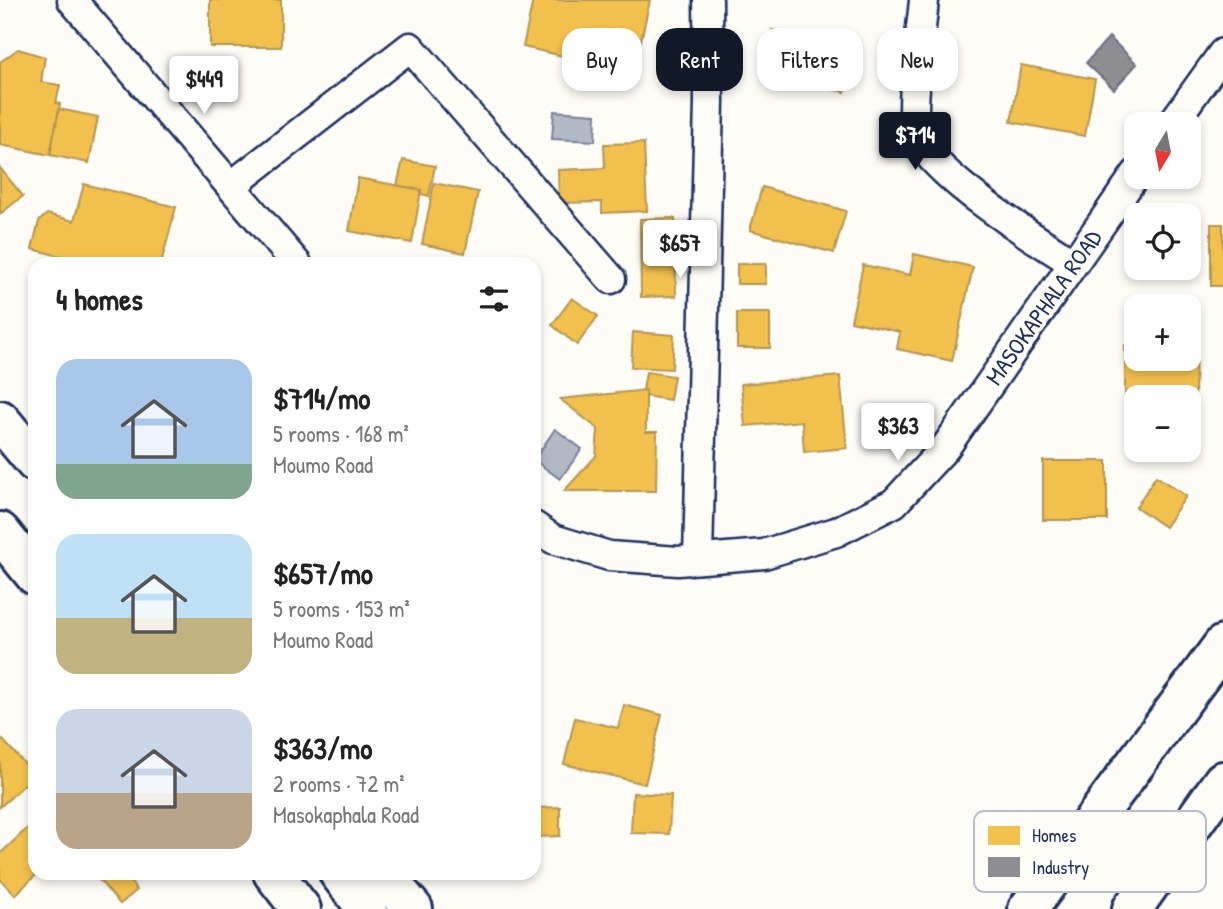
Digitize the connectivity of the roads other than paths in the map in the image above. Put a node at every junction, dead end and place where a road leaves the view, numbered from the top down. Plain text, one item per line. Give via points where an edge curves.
1 (72, 0) edge
2 (708, 0) edge
3 (924, 0) edge
4 (1223, 53) edge
5 (1181, 112) edge
6 (230, 186) junction
7 (1125, 189) edge
8 (291, 257) edge
9 (1072, 262) junction
10 (611, 279) dead end
11 (0, 420) edge
12 (28, 454) edge
13 (541, 531) edge
14 (0, 532) edge
15 (698, 559) junction
16 (28, 566) edge
17 (1223, 645) edge
18 (1223, 780) edge
19 (1100, 811) edge
20 (1201, 811) edge
21 (278, 880) edge
22 (344, 880) edge
23 (388, 880) edge
24 (1041, 892) edge
25 (1144, 892) edge
26 (301, 909) edge
27 (367, 909) edge
28 (413, 909) edge
29 (1028, 909) edge
30 (1132, 909) edge

1 - 6 street
2 - 15 street
3 - 9 street via 915,113 918,138 942,166 1000,215
4 - 5 street
6 - 8 street
6 - 10 street via 410,47
7 - 9 street, MASOKAPHALA ROAD
9 - 15 street, MASOKAPHALA ROAD via 945,448 894,503 836,532 764,554
11 - 12 main road
13 - 15 street, MASOKAPHALA ROAD via 553,539 609,556
14 - 16 main road
17 - 19 main road
18 - 20 main road
21 - 26 main road
22 - 27 main road
23 - 28 main road
24 - 29 main road
25 - 30 main road

